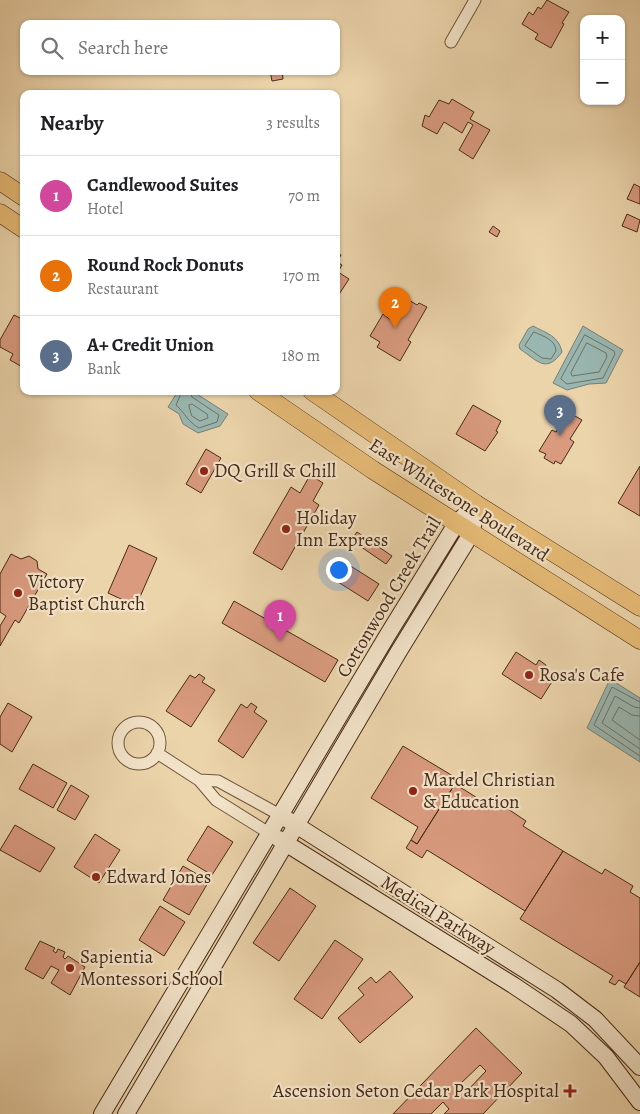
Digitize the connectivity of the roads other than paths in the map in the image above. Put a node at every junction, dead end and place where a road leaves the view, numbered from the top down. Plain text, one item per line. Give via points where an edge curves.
1 (475, 0) edge
2 (451, 42) dead end
3 (0, 181) edge
4 (20, 194) edge
5 (0, 213) edge
6 (20, 226) edge
7 (264, 395) edge
8 (318, 395) edge
9 (476, 504) junction
10 (456, 524) junction
11 (472, 534) junction
12 (638, 604) edge
13 (640, 640) edge
14 (157, 753) dead end
15 (199, 780) junction
16 (280, 814) junction
17 (297, 825) junction
18 (269, 833) junction
19 (287, 843) junction
20 (524, 969) junction
21 (513, 985) junction
22 (640, 1067) edge
23 (640, 1102) edge
24 (102, 1114) edge
25 (126, 1114) edge

1 - 2 street
3 - 4 main road
5 - 6 main road
7 - 10 main road, East Whitestone Boulevard
8 - 9 main road, East Whitestone Boulevard
9 - 10 street, Cottonwood Creek Trail
9 - 11 street, Cottonwood Creek Trail
9 - 12 main road, East Whitestone Boulevard
10 - 11 main road, East Whitestone Boulevard
10 - 16 street, Cottonwood Creek Trail
11 - 13 main road, East Whitestone Boulevard
11 - 17 street, Cottonwood Creek Trail
14 - 15 street, Medical Parkway
15 - 16 street, Medical Parkway via 218,781
15 - 18 street, Medical Parkway via 216,800
16 - 17 street, Medical Parkway
16 - 18 street, Cottonwood Creek Trail
17 - 19 street, Cottonwood Creek Trail
17 - 20 street, Medical Parkway
18 - 19 street, Medical Parkway
18 - 24 street, Cottonwood Creek Trail
19 - 21 street, Medical Parkway
19 - 25 street, Cottonwood Creek Trail
20 - 21 street
20 - 22 street, Medical Parkway via 595,1019
21 - 23 street, Medical Parkway via 590,1040

